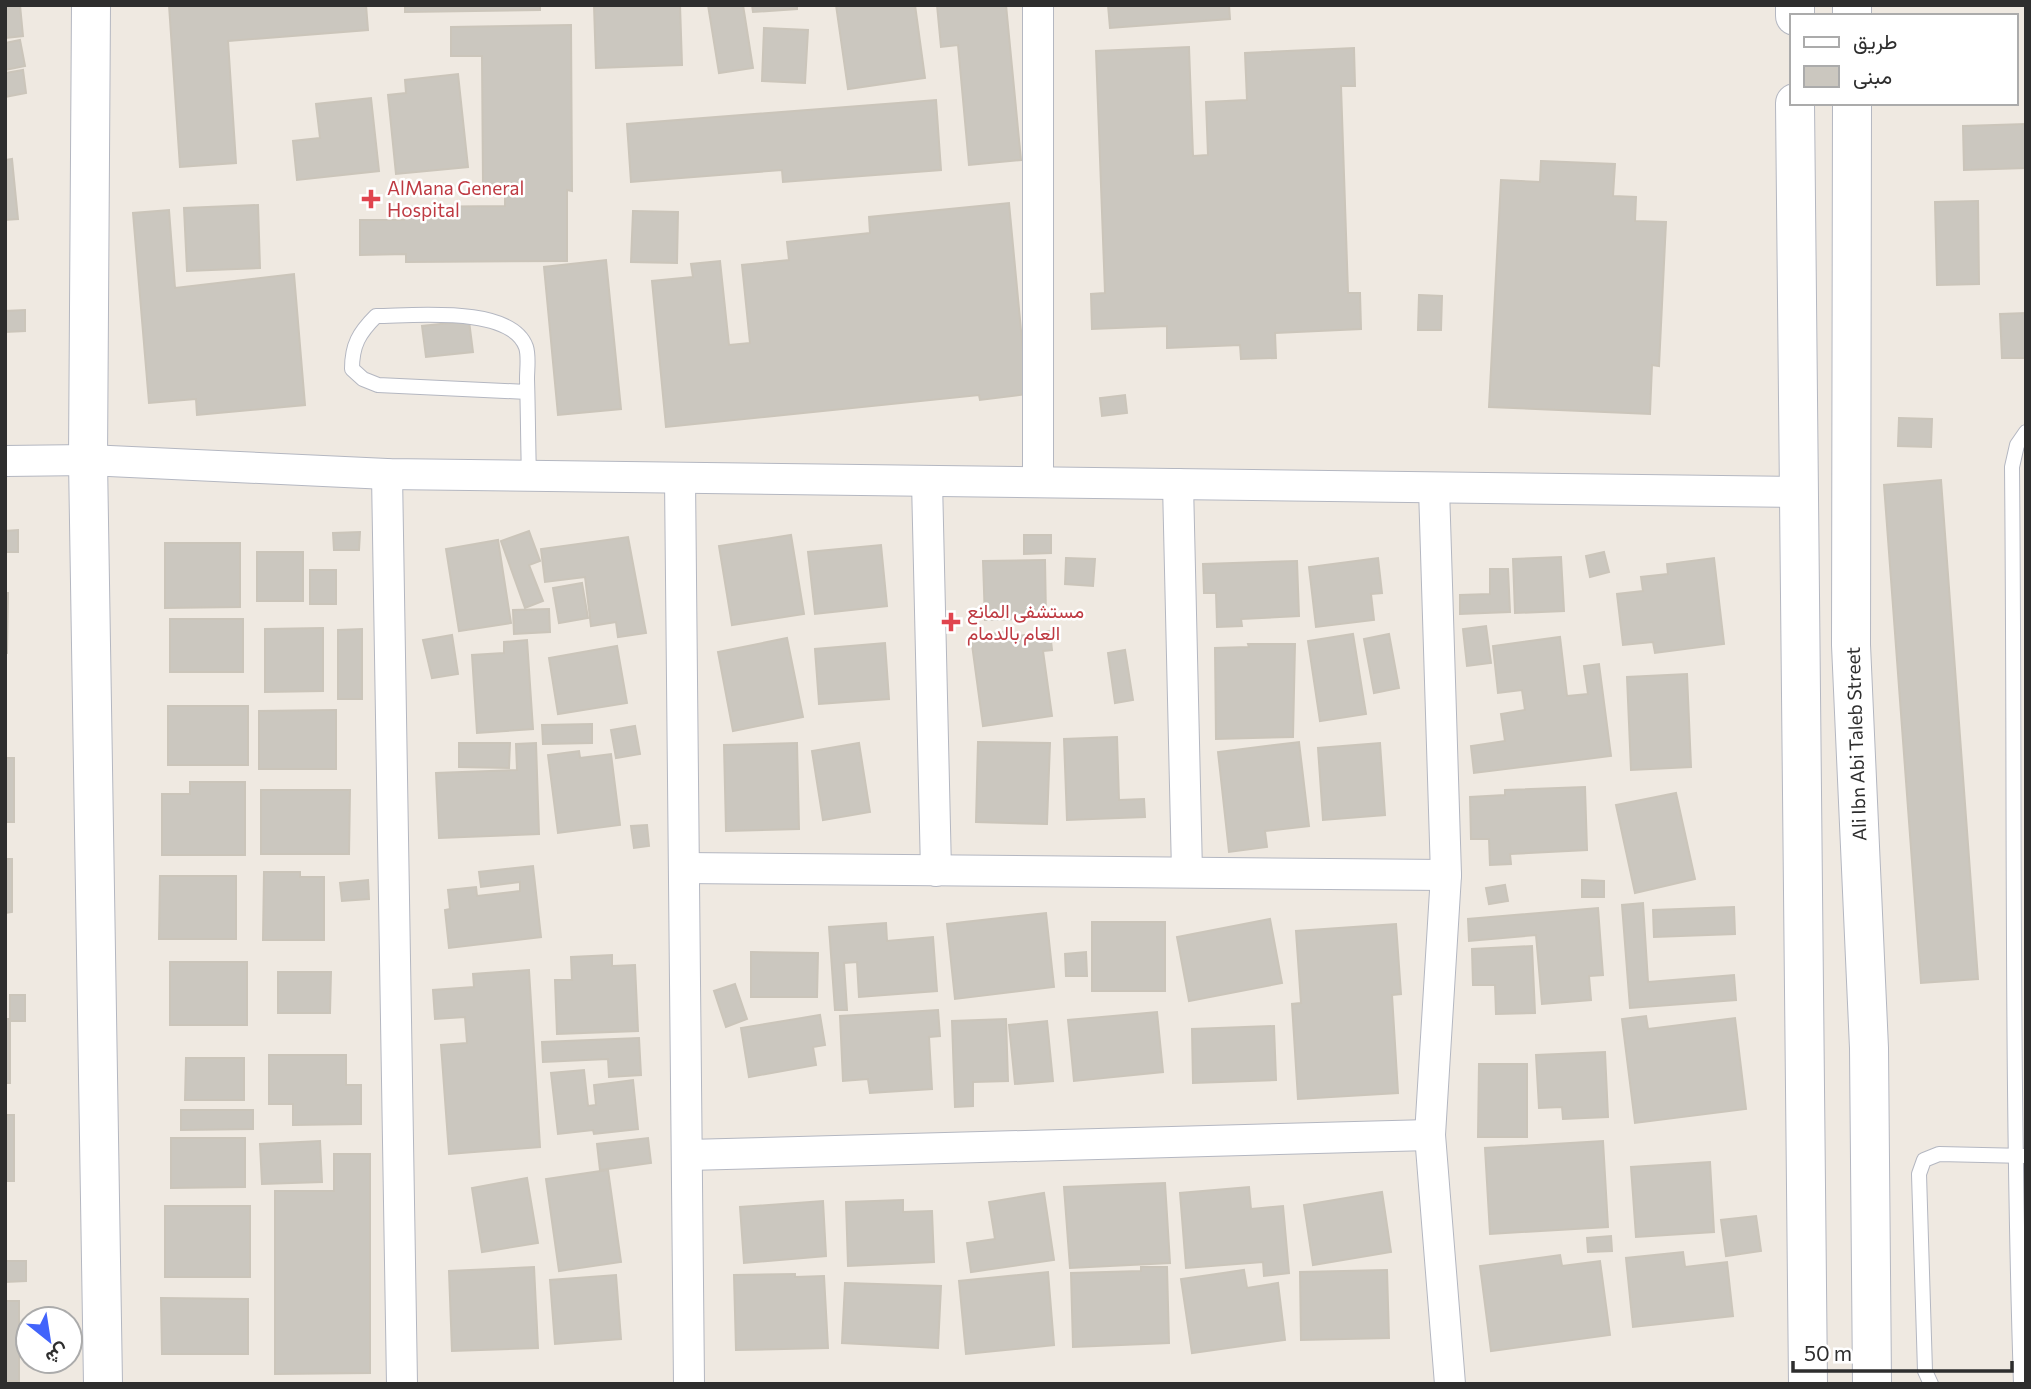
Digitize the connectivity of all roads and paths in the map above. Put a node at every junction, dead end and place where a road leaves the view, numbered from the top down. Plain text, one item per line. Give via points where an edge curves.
1 (91, 5) edge
2 (1038, 5) edge
3 (1796, 105) edge
4 (1852, 105) edge
5 (527, 392) junction
6 (2026, 432) edge
7 (88, 460) junction
8 (5, 461) edge
9 (387, 474) junction
10 (529, 476) junction
11 (680, 478) junction
12 (927, 481) junction
13 (1038, 482) junction
14 (1178, 484) junction
15 (1434, 488) junction
16 (1798, 492) junction
17 (685, 868) junction
18 (936, 870) junction
19 (1187, 873) junction
20 (1446, 875) junction
21 (1430, 1135) junction
22 (688, 1155) junction
23 (2020, 1156) edge
24 (103, 1384) edge
25 (402, 1384) edge
26 (689, 1384) edge
27 (1450, 1384) edge
28 (1808, 1384) edge
29 (1872, 1384) edge
30 (1931, 1384) edge
31 (2021, 1384) edge

1 - 7 street
2 - 13 street
3 - 16 street
4 - 29 street, Ali Ibn Abi Taleb Street via 1852,645 1869,1048
5 - 5 lane via 526,348 505,324 487,318 376,316 352,348 352,369 378,385
5 - 10 lane
6 - 23 lane via 2017,445 2012,467
7 - 8 street
7 - 9 street
7 - 24 street
9 - 10 street
9 - 25 street
10 - 11 street
11 - 12 street
11 - 17 street
12 - 13 street
12 - 18 street
13 - 14 street
14 - 15 street
14 - 19 street
15 - 16 street
15 - 20 street
16 - 28 street
17 - 18 street
17 - 22 street
18 - 19 street
19 - 20 street
20 - 21 street
21 - 22 street
21 - 27 street
22 - 26 street
23 - 30 lane via 1940,1154 1924,1160 1919,1174 1925,1371
23 - 31 lane

